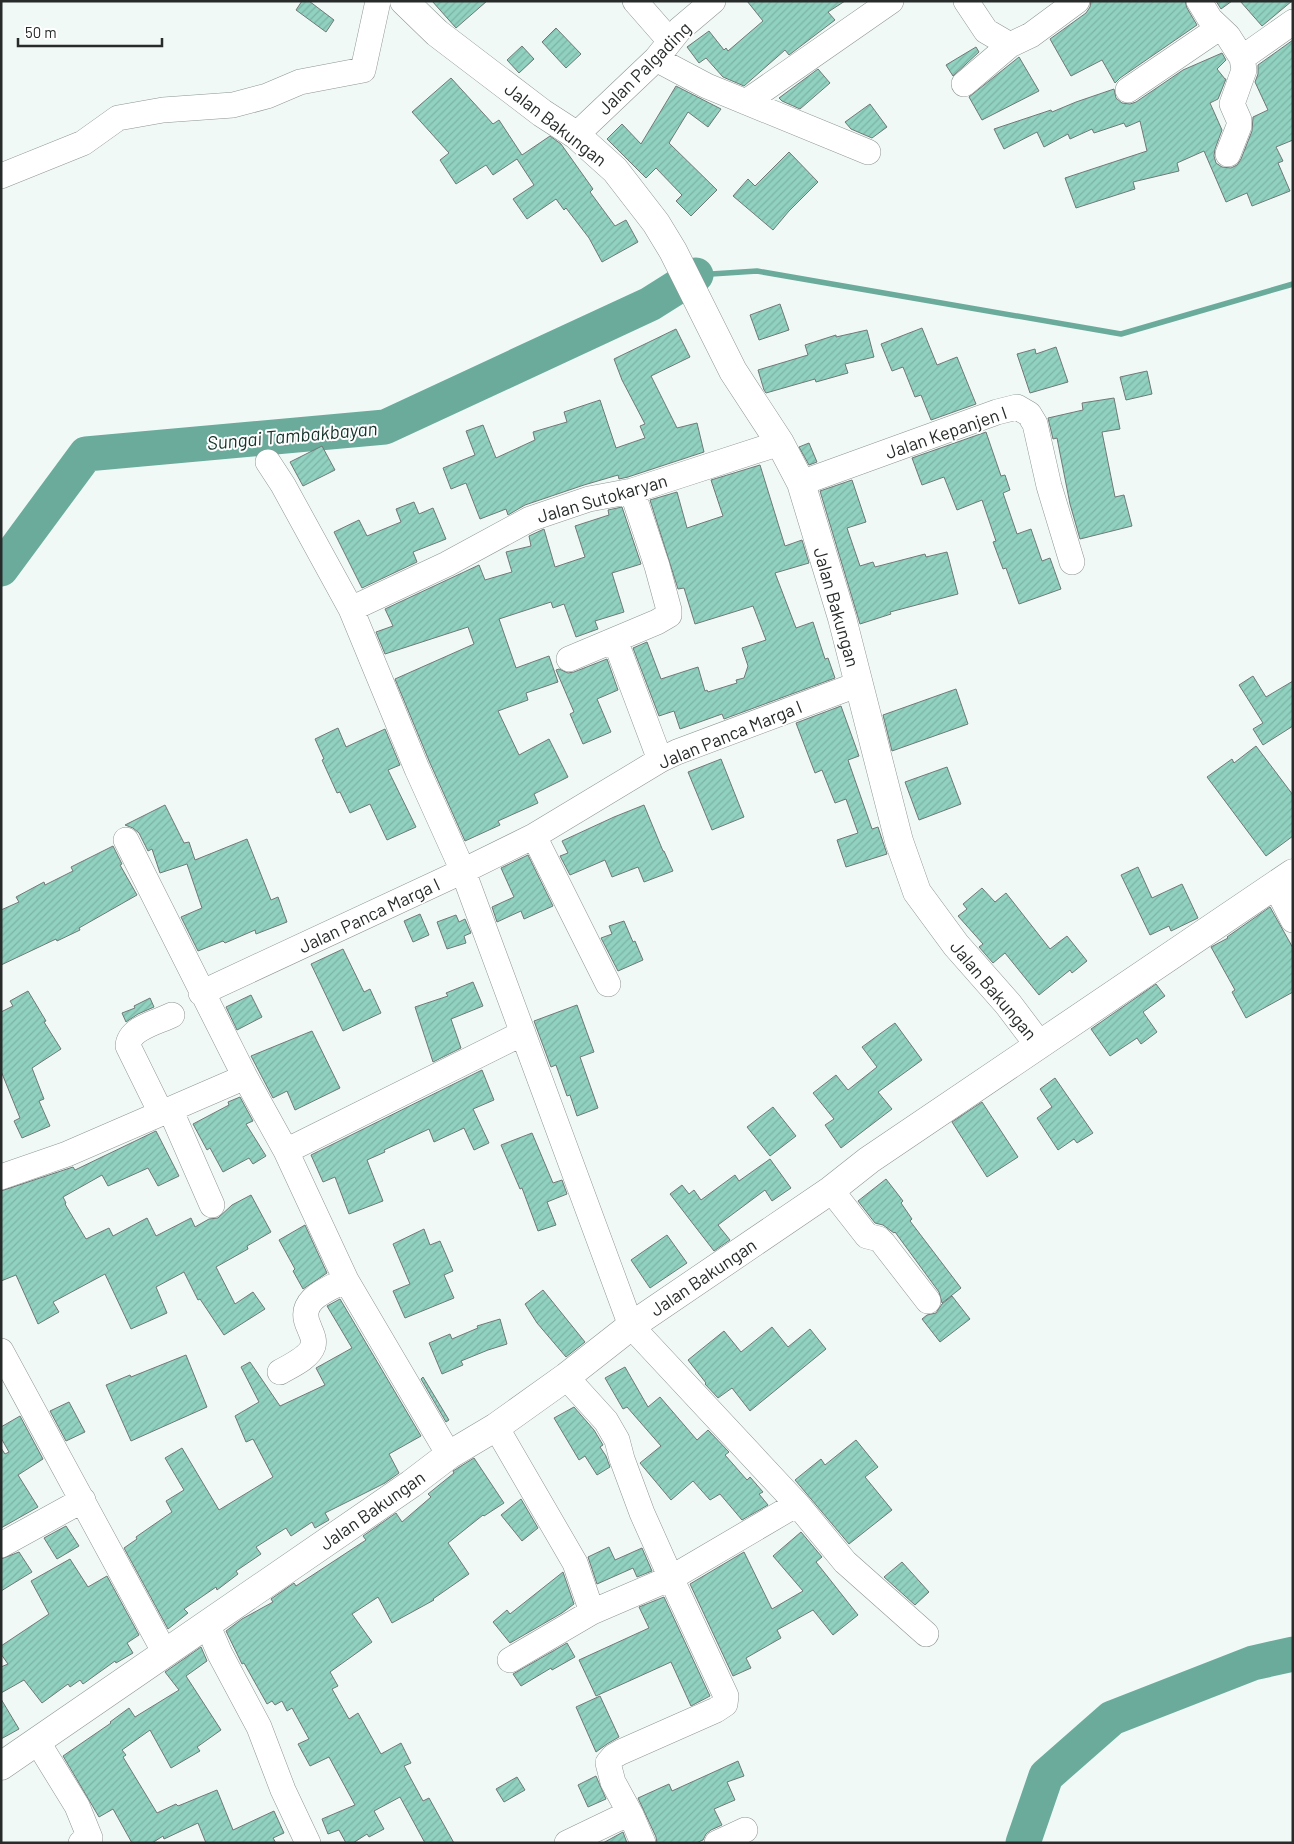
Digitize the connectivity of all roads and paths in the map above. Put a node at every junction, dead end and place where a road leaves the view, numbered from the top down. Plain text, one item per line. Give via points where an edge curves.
1 (378, 1) edge
2 (404, 1) edge
3 (636, 1) edge
4 (713, 1) edge
5 (891, 1) edge
6 (966, 1) edge
7 (1077, 1) edge
8 (1199, 1) edge
9 (1293, 22) edge
10 (1219, 28) junction
11 (1010, 45) junction
12 (663, 50) junction
13 (1242, 58) junction
14 (964, 84) dead end
15 (1128, 90) dead end
16 (746, 102) junction
17 (576, 135) junction
18 (868, 152) dead end
19 (1228, 154) dead end
20 (1, 176) edge
21 (780, 443) junction
22 (268, 462) dead end
23 (801, 483) junction
24 (632, 491) junction
25 (1072, 562) dead end
26 (351, 609) junction
27 (615, 640) junction
28 (569, 659) dead end
29 (859, 684) junction
30 (660, 760) junction
31 (534, 836) junction
32 (126, 840) dead end
33 (463, 872) junction
34 (1284, 879) edge
35 (1293, 920) edge
36 (608, 984) dead end
37 (201, 993) junction
38 (172, 1016) dead end
39 (523, 1033) junction
40 (1039, 1045) junction
41 (245, 1078) junction
42 (165, 1111) junction
43 (286, 1151) junction
44 (2, 1176) edge
45 (831, 1190) junction
46 (212, 1205) dead end
47 (346, 1280) junction
48 (928, 1302) dead end
49 (631, 1326) junction
50 (2, 1353) edge
51 (280, 1372) dead end
52 (566, 1377) junction
53 (496, 1427) junction
54 (449, 1455) junction
55 (83, 1500) junction
56 (797, 1504) junction
57 (1, 1545) edge
58 (671, 1578) junction
59 (592, 1612) junction
60 (207, 1624) junction
61 (926, 1634) dead end
62 (165, 1653) junction
63 (510, 1660) dead end
64 (37, 1741) junction
65 (1, 1766) edge
66 (631, 1815) junction
67 (745, 1830) dead end
68 (81, 1843) edge
69 (308, 1843) edge
70 (567, 1843) edge
71 (643, 1843) edge
72 (716, 1843) edge

1 - 20 street via 363,70 300,82 267,96 232,104 118,118 83,143
2 - 17 main road, Jalan Bakungan via 437,33
3 - 12 street
4 - 12 street, Jalan Palgading via 680,29
5 - 16 street
6 - 11 street via 986,30
7 - 11 street via 1031,35
8 - 10 street
9 - 13 street
10 - 13 street
10 - 15 street
11 - 14 street
12 - 16 street via 707,86
12 - 17 street, Jalan Palgading
13 - 19 street via 1244,70 1232,104 1239,126
16 - 18 street
17 - 21 main road, Jalan Bakungan via 615,170 656,223 733,371
21 - 23 main road, Jalan Bakungan
21 - 24 street, Jalan Sutokaryan
22 - 26 street
23 - 25 street, Jalan Kepanjen I via 1017,407 1029,414 1035,424
23 - 29 main road, Jalan Bakungan
24 - 26 street, Jalan Sutokaryan via 589,499 530,519 447,564
24 - 27 street via 669,610 668,615 657,622
26 - 33 street
27 - 28 street
27 - 30 street
29 - 30 street, Jalan Panca Marga I
29 - 40 main road, Jalan Bakungan via 899,841 917,892 956,945
30 - 31 street, Jalan Panca Marga I
31 - 33 street, Jalan Panca Marga I
31 - 36 street
32 - 37 street
33 - 37 street, Jalan Panca Marga I
33 - 39 street
34 - 35 street
34 - 40 main road
37 - 41 street
38 - 42 street via 137,1031 128,1041
39 - 43 street
39 - 49 street
40 - 45 main road, Jalan Bakungan via 869,1160
41 - 42 street
41 - 43 street
42 - 44 street via 67,1154
42 - 46 street
43 - 47 street
45 - 48 street via 863,1231 883,1243
45 - 49 main road, Jalan Bakungan
47 - 51 street via 315,1297 306,1307 305,1316 313,1347 306,1356
47 - 54 street
49 - 52 main road, Jalan Bakungan
49 - 56 street
50 - 55 street
52 - 53 main road, Jalan Bakungan
52 - 58 street via 606,1421 617,1440 642,1513
53 - 54 main road, Jalan Bakungan
53 - 59 street via 575,1563
54 - 60 main road, Jalan Bakungan
55 - 57 street
55 - 62 street
56 - 58 street
56 - 61 street via 845,1562
58 - 59 street
58 - 66 street via 726,1696 725,1704 621,1752 608,1763 613,1782
59 - 63 street
60 - 62 main road, Jalan Bakungan
60 - 69 street via 259,1727
62 - 64 main road, Jalan Bakungan
64 - 65 main road, Jalan Bakungan
64 - 68 street via 77,1806 90,1838
66 - 70 street
66 - 71 street
67 - 72 street

